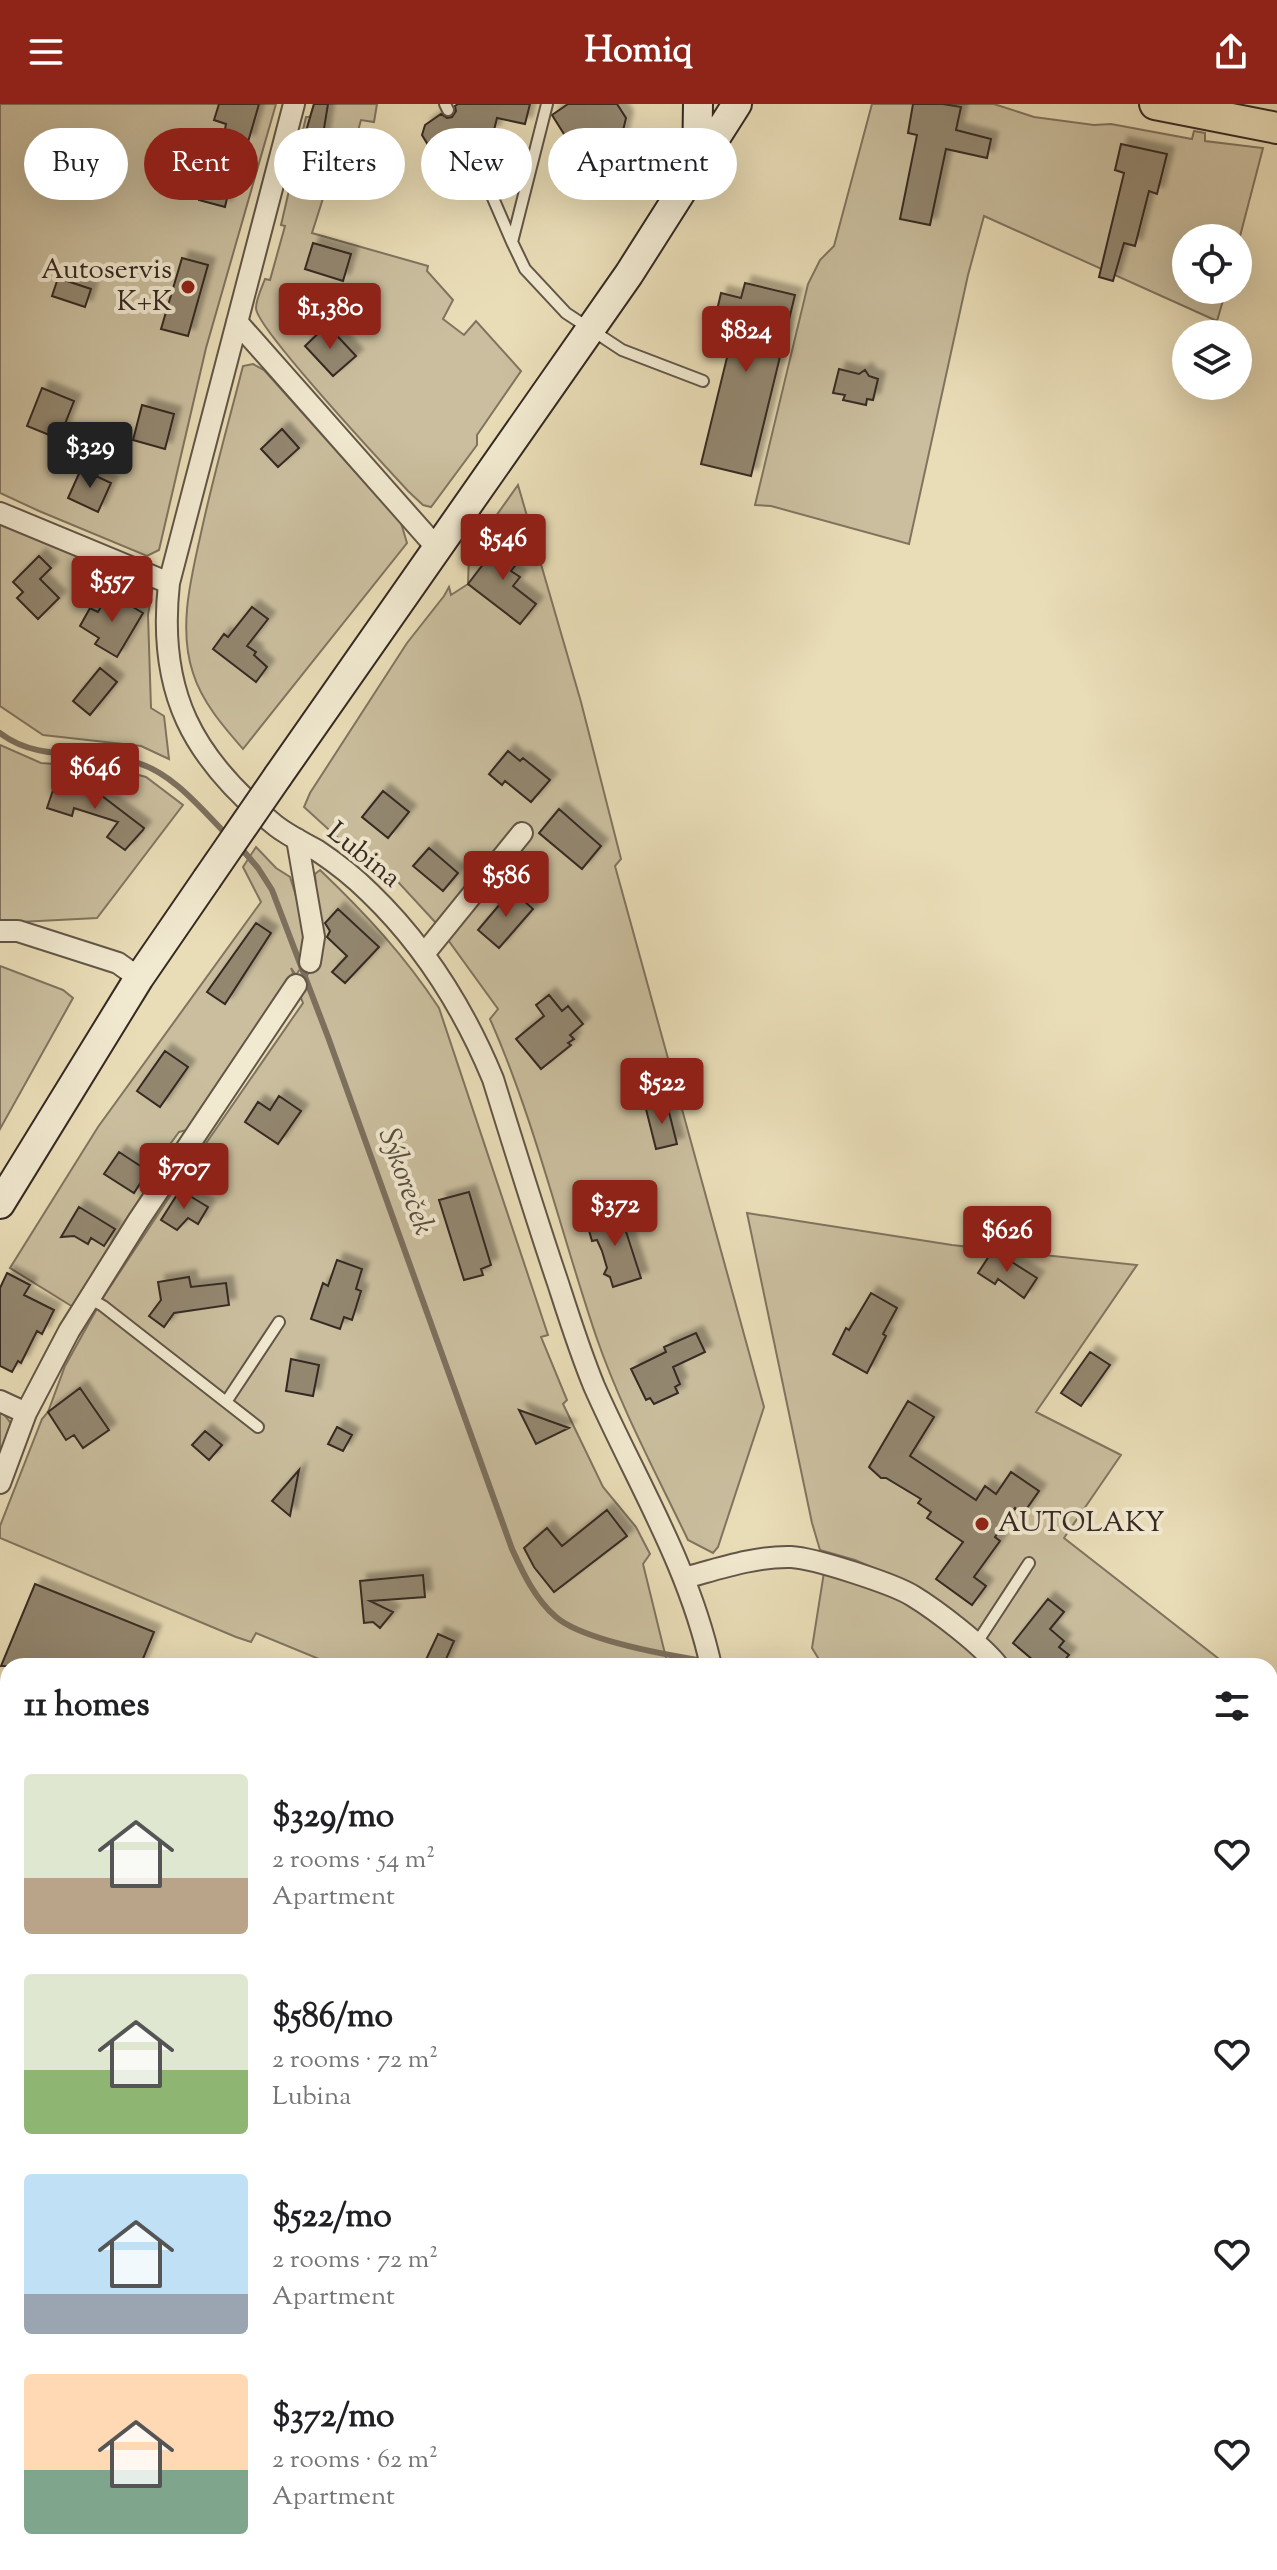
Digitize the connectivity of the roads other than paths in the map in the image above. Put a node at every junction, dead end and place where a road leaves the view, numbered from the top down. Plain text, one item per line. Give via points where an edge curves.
1 (294, 104) edge
2 (547, 104) edge
3 (698, 104) edge
4 (737, 104) edge
5 (1155, 104) edge
6 (698, 128) edge
7 (722, 128) edge
8 (1277, 128) edge
9 (494, 200) edge
10 (676, 200) edge
11 (512, 242) junction
12 (237, 322) junction
13 (592, 329) junction
14 (703, 381) dead end
15 (0, 513) edge
16 (437, 548) junction
17 (169, 583) junction
18 (522, 833) dead end
19 (297, 839) junction
20 (0, 931) edge
21 (424, 954) junction
22 (310, 962) dead end
23 (139, 978) junction
24 (296, 985) dead end
25 (0, 1204) edge
26 (89, 1298) junction
27 (279, 1322) dead end
28 (0, 1401) edge
29 (226, 1402) junction
30 (26, 1413) junction
31 (258, 1427) dead end
32 (0, 1483) edge
33 (1029, 1563) dead end
34 (684, 1578) junction
35 (976, 1644) junction
36 (709, 1658) edge
37 (992, 1658) edge

1 - 12 street, Lubina
2 - 11 lane
3 - 6 main road
4 - 7 main road
5 - 8 main road
9 - 11 lane
10 - 13 main road
11 - 13 lane via 525,269 566,313
12 - 16 street
12 - 17 street, Lubina
13 - 14 lane via 622,350
13 - 16 main road
15 - 17 street
16 - 23 main road, bridge
17 - 19 street, Lubina via 166,650 188,727 230,785
18 - 21 street
19 - 21 street, Lubina via 349,874
19 - 22 street via 314,937
20 - 23 street via 18,931 118,963
21 - 34 street, Lubina via 484,1057 581,1353
23 - 25 main road
24 - 26 street
26 - 29 lane
26 - 30 street
27 - 29 lane
28 - 30 street
29 - 31 lane
30 - 32 street
33 - 35 lane
34 - 35 street via 769,1559 820,1562 912,1595
34 - 36 street, Lubina
35 - 37 street

